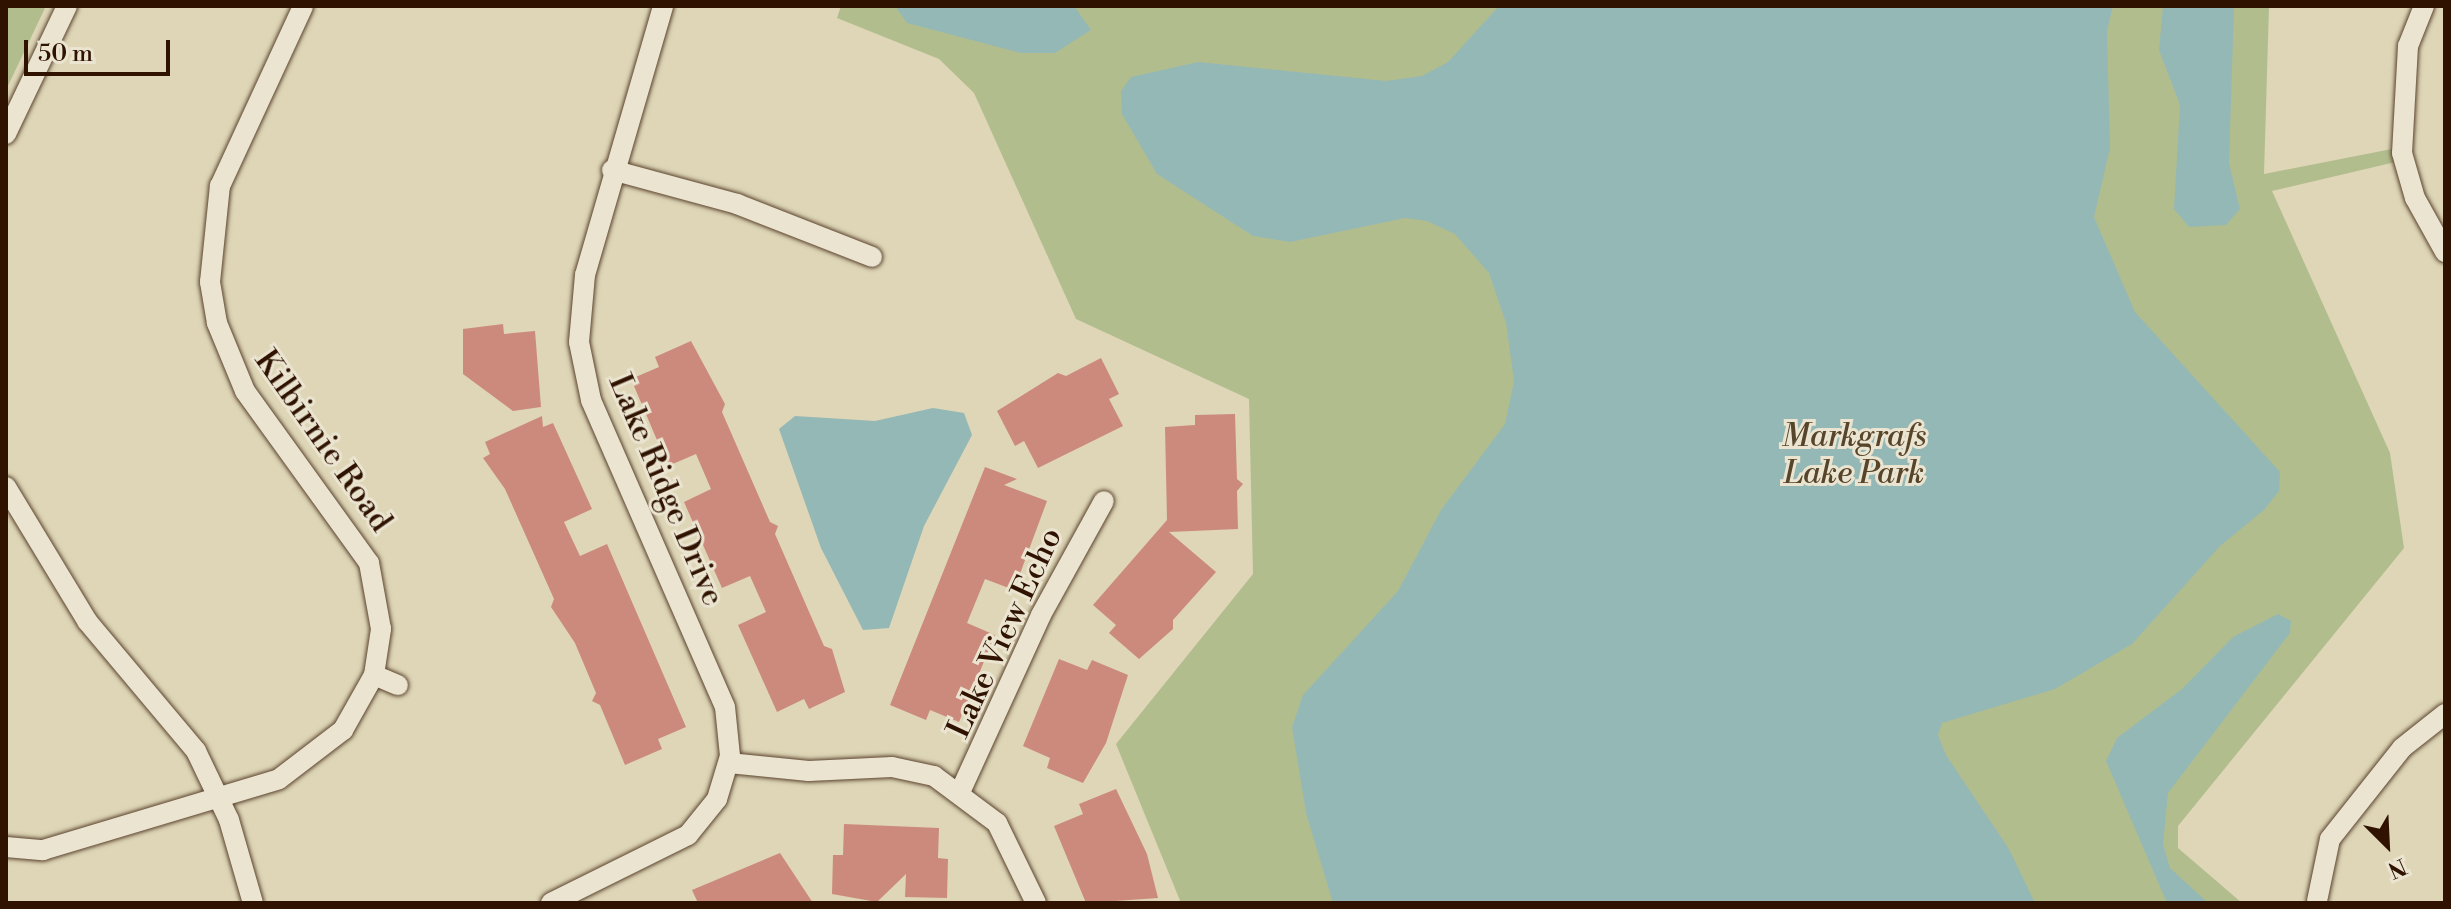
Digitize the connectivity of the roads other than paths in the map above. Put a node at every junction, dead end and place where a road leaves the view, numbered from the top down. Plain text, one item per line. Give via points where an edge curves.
1 (67, 6) edge
2 (303, 6) edge
3 (663, 6) edge
4 (2424, 6) edge
5 (6, 134) edge
6 (612, 170) junction
7 (2445, 252) edge
8 (872, 257) dead end
9 (6, 488) edge
10 (1104, 501) dead end
11 (374, 675) junction
12 (398, 685) dead end
13 (2445, 714) edge
14 (729, 763) junction
15 (961, 790) junction
16 (221, 798) junction
17 (6, 847) edge
18 (2317, 901) edge
19 (253, 903) edge
20 (551, 903) edge
21 (1036, 903) edge

1 - 5 street
2 - 11 street, Kilbirnie Road via 220,186 210,282 217,323 245,391 357,536 369,563 381,629
3 - 6 street, Lake Ridge Drive
4 - 7 street via 2408,46 2402,153 2415,198
6 - 8 street via 737,204
6 - 14 street, Lake Ridge Drive via 581,298 583,368 722,699
9 - 16 street via 87,621 175,722
10 - 15 street, Lake View Echo via 1041,615
11 - 12 street
11 - 16 street, Kilbirnie Road via 360,706 322,751 279,779
13 - 18 street via 2402,748 2330,839
14 - 15 street via 799,771 892,767
14 - 20 street, Lake Ridge Drive via 717,799 688,835
15 - 21 street via 1009,839
16 - 17 street, Kilbirnie Road via 43,850
16 - 19 street

